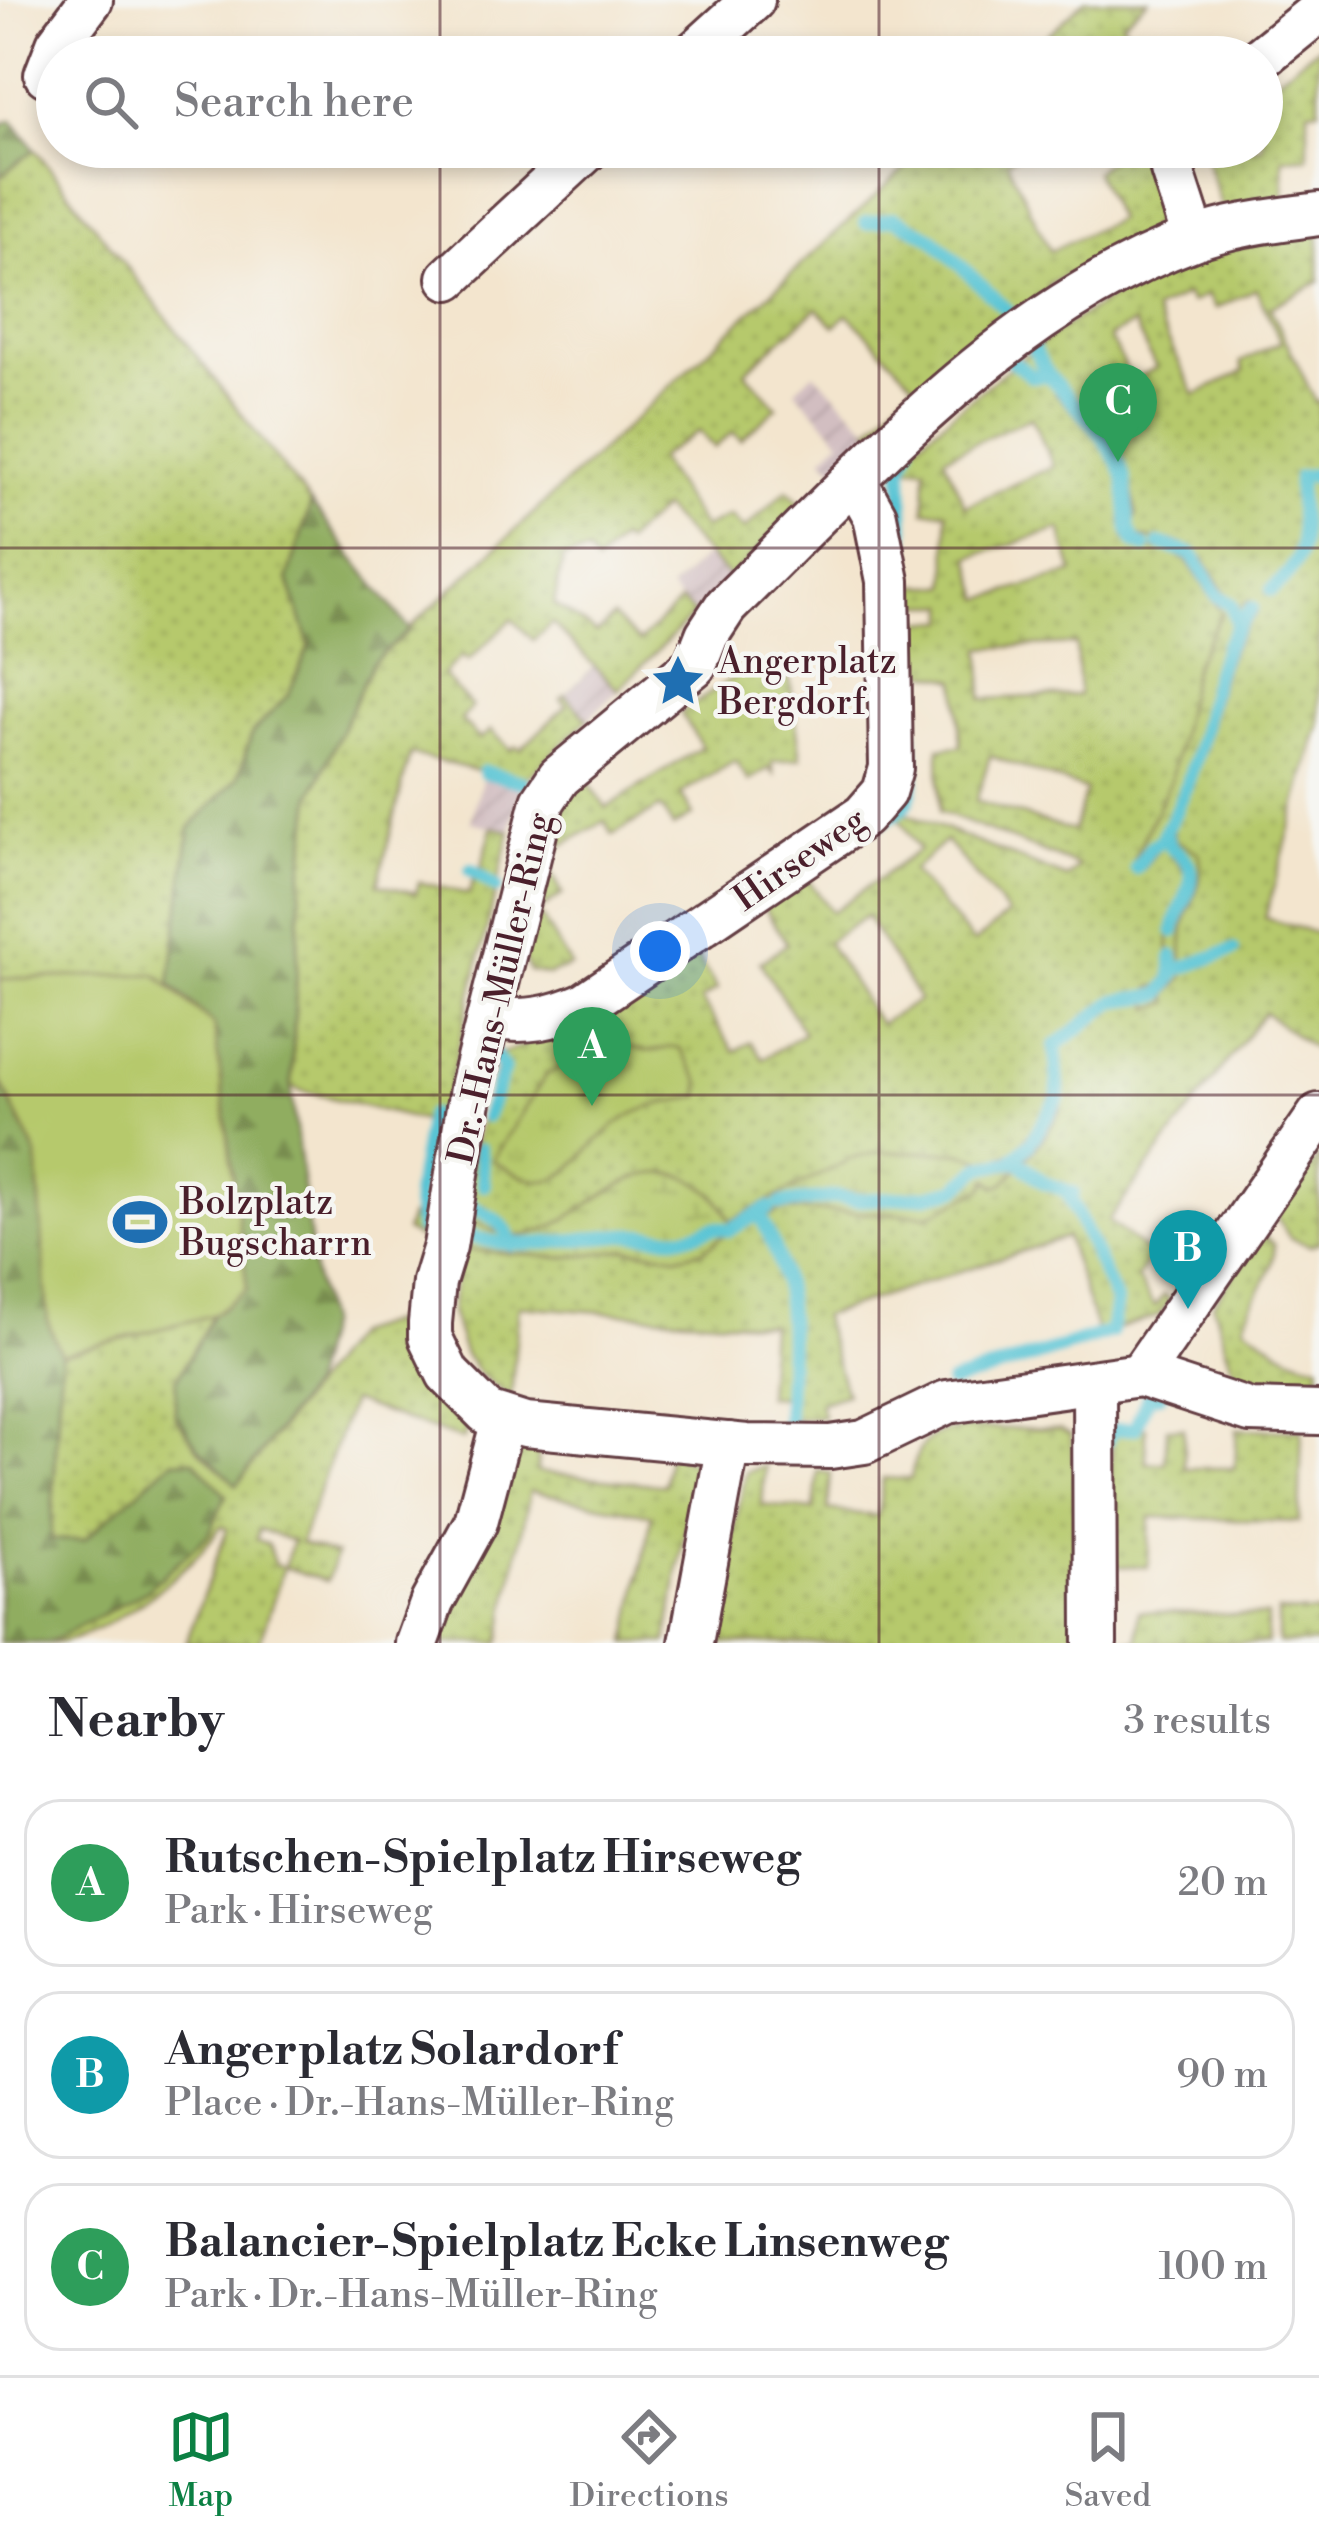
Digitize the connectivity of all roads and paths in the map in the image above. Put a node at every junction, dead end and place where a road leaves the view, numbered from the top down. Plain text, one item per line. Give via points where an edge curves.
1 (91, 0) edge
2 (753, 0) edge
3 (1319, 10) edge
4 (64, 36) edge
5 (713, 36) edge
6 (1283, 40) edge
7 (567, 168) edge
8 (1172, 168) edge
9 (1319, 214) edge
10 (1195, 238) junction
11 (449, 278) dead end
12 (855, 480) junction
13 (490, 1017) junction
14 (1319, 1115) edge
15 (1140, 1375) junction
16 (1094, 1382) junction
17 (1319, 1413) edge
18 (503, 1420) junction
19 (728, 1444) junction
20 (416, 1643) edge
21 (691, 1643) edge
22 (1095, 1643) edge

1 - 4 street
2 - 5 street
3 - 6 street
7 - 11 street
8 - 10 street
9 - 10 street, Dr.-Hans-Müller-Ring
10 - 12 street, Dr.-Hans-Müller-Ring via 1086,292 961,379
12 - 13 street, Dr.-Hans-Müller-Ring via 726,606 695,665 549,789
12 - 13 street, Hirseweg via 875,516 888,580 891,753 880,801 585,1004 541,1019
13 - 18 street, Dr.-Hans-Müller-Ring via 434,1282 430,1336 460,1389
14 - 15 street
15 - 16 street
15 - 17 street via 1250,1411
16 - 19 street via 947,1402 847,1446
16 - 22 street
18 - 19 street
18 - 20 street via 476,1522
19 - 21 street

